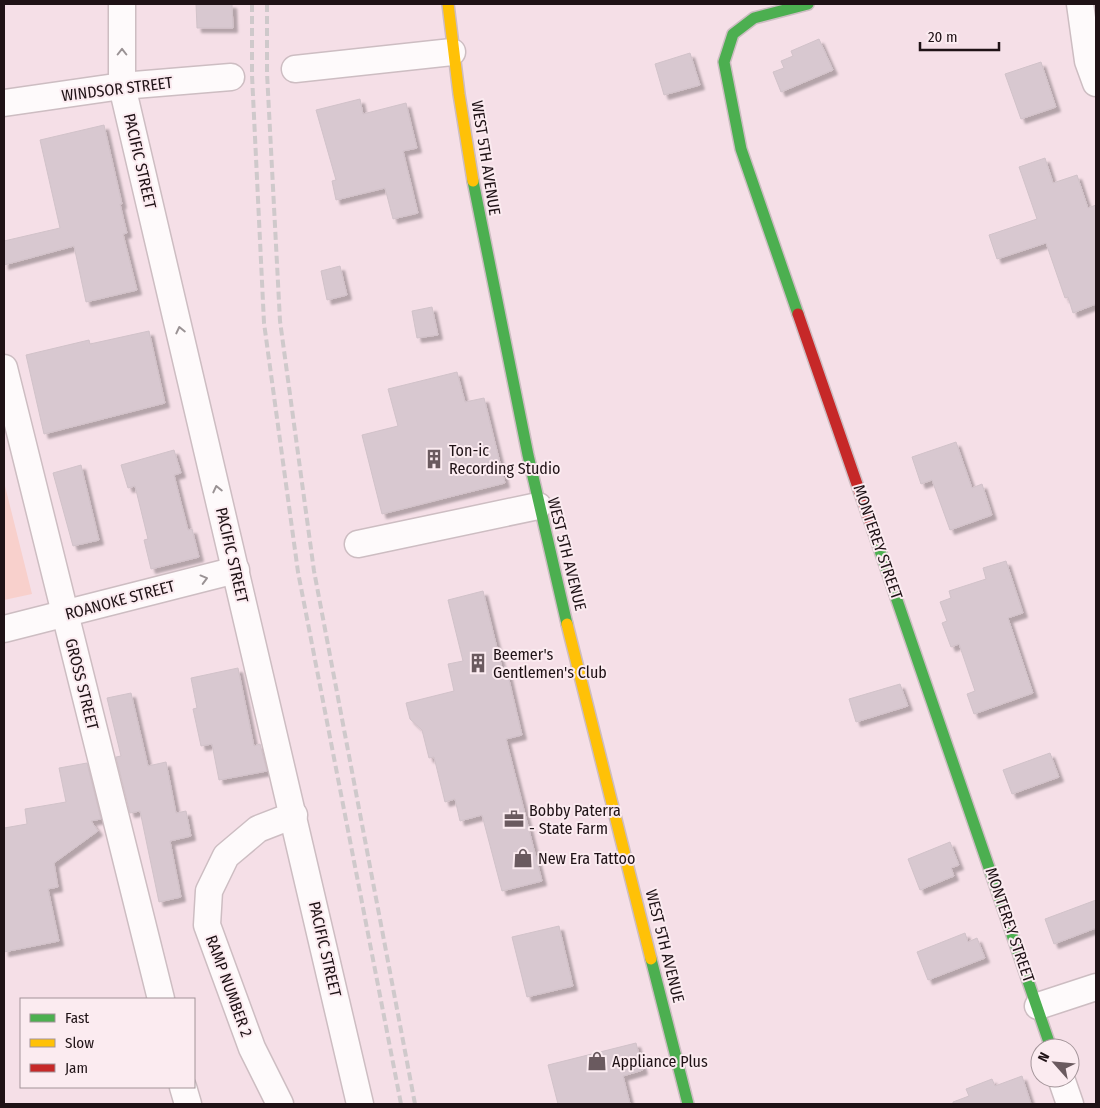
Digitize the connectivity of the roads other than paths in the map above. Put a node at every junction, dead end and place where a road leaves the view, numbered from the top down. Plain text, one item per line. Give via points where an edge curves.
1 (122, 4) edge
2 (448, 4) edge
3 (808, 4) edge
4 (1080, 4) edge
5 (452, 52) junction
6 (295, 69) dead end
7 (231, 77) dead end
8 (1096, 83) edge
9 (122, 86) junction
10 (4, 104) edge
11 (4, 368) edge
12 (538, 506) junction
13 (358, 544) dead end
14 (236, 570) junction
15 (64, 615) junction
16 (4, 629) edge
17 (294, 815) junction
18 (1096, 987) edge
19 (161, 998) edge
20 (1038, 1006) junction
21 (1048, 1038) edge
22 (183, 1088) edge
23 (1064, 1088) edge
24 (188, 1104) edge
25 (280, 1104) edge
26 (360, 1104) edge
27 (688, 1104) edge
28 (1070, 1104) edge

9 -> 1 street, PACIFIC STREET
2 - 5 street, WEST 5TH AVENUE
3 - 20 street, MONTEREY STREET via 754,18 733,34 724,62 741,149
4 - 8 street via 1088,61
5 - 6 street
5 - 12 street, WEST 5TH AVENUE via 478,216
7 - 9 street, WINDSOR STREET
9 - 10 street, WINDSOR STREET
14 -> 9 street, PACIFIC STREET
11 - 15 street, GROSS STREET
12 - 13 street
12 - 27 street, WEST 5TH AVENUE
15 -> 14 street, ROANOKE STREET
14 - 17 street, PACIFIC STREET
15 - 16 street, ROANOKE STREET
15 - 19 street, GROSS STREET
17 - 25 street, RAMP NUMBER 2 via 258,829 226,856 209,891 207,925 252,1048
17 - 26 street, PACIFIC STREET
18 - 20 street
20 - 21 street, MONTEREY STREET
22 - 24 street
23 - 28 street

